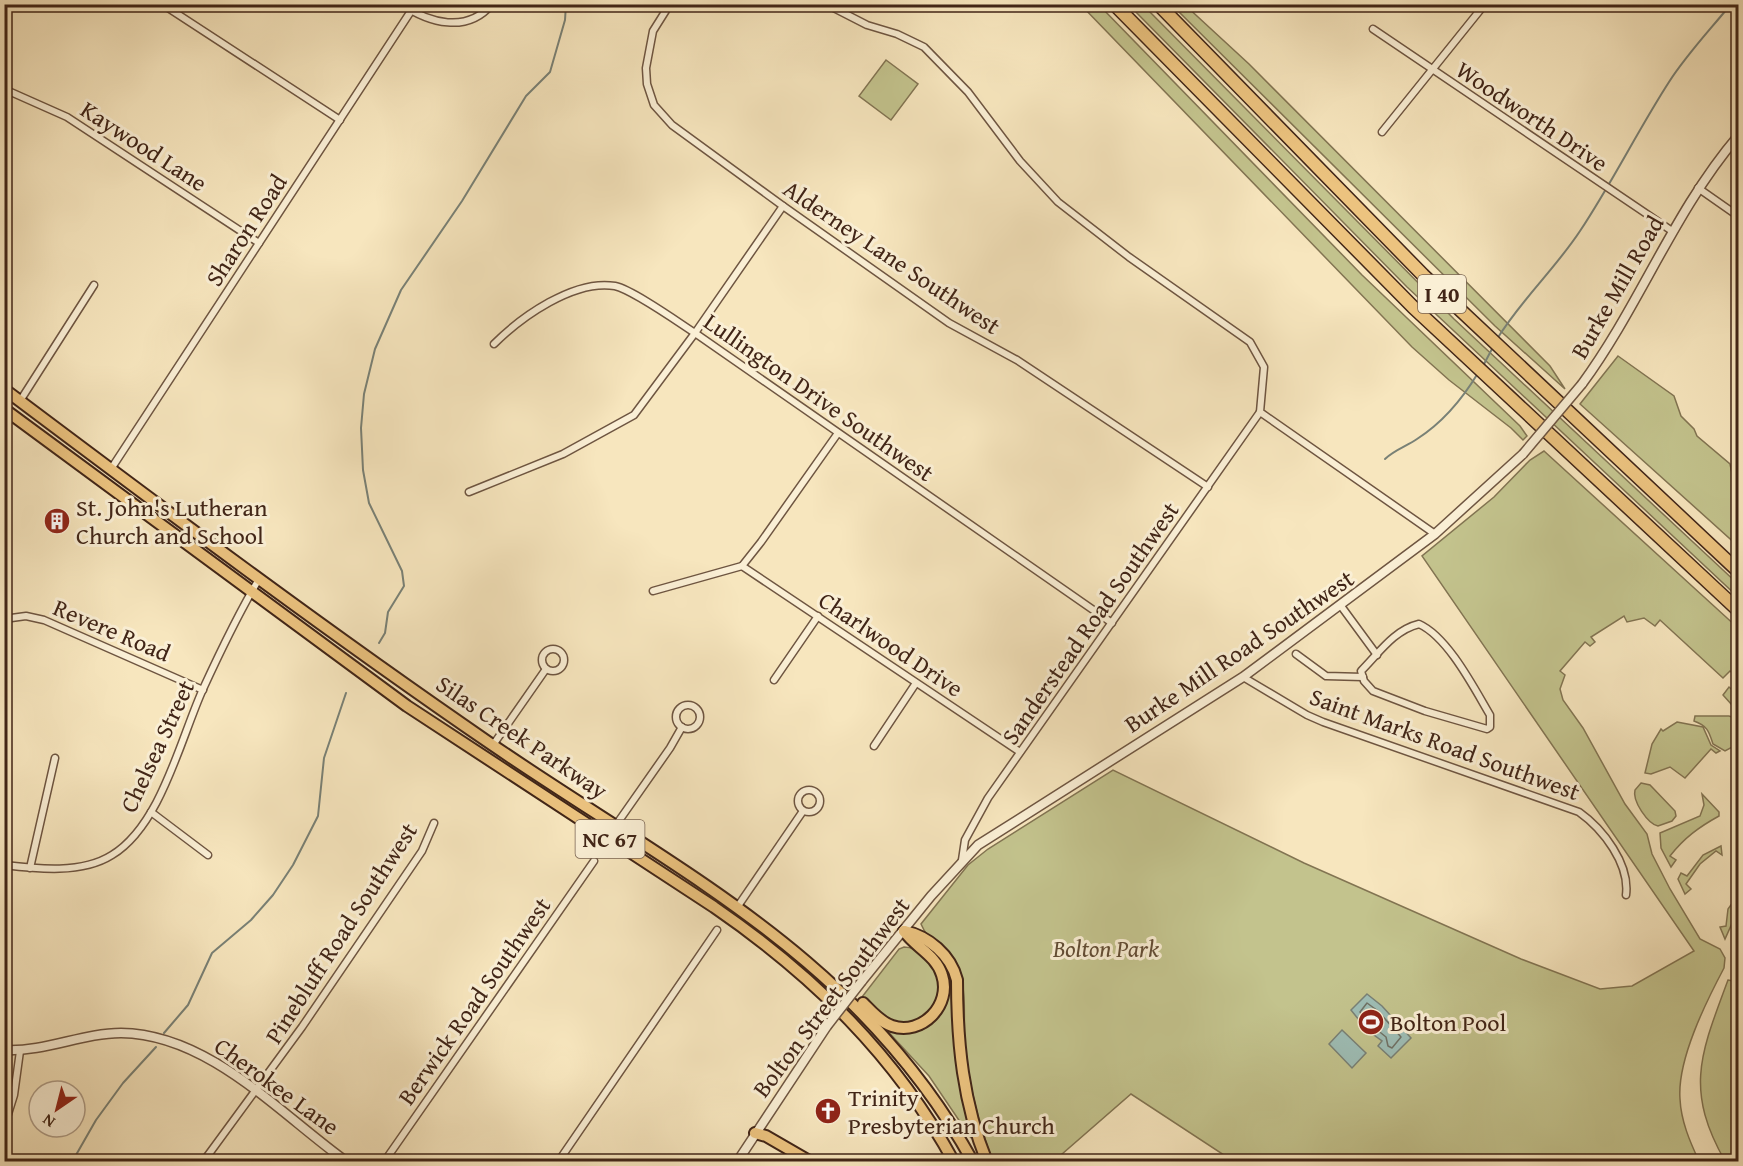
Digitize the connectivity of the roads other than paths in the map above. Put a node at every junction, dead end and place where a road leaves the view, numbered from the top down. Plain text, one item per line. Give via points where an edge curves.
1 (162, 4) edge
2 (401, 4) edge
3 (492, 4) edge
4 (670, 4) edge
5 (826, 4) edge
6 (1114, 4) edge
7 (1158, 4) edge
8 (1485, 4) edge
9 (411, 11) junction
10 (1373, 29) dead end
11 (1432, 70) junction
12 (4, 89) edge
13 (340, 120) junction
14 (1383, 132) dead end
15 (1738, 136) edge
16 (1698, 187) junction
17 (783, 206) junction
18 (1738, 216) edge
19 (1672, 231) junction
20 (259, 243) junction
21 (94, 285) dead end
22 (695, 333) junction
23 (494, 344) dead end
24 (4, 389) edge
25 (20, 401) junction
26 (4, 409) edge
27 (1260, 412) junction
28 (838, 433) junction
29 (1523, 454) joint
30 (111, 469) junction
31 (1208, 487) junction
32 (469, 492) dead end
33 (1436, 534) junction
34 (742, 566) junction
35 (1738, 571) edge
36 (259, 579) junction
37 (653, 591) dead end
38 (250, 593) junction
39 (1341, 606) junction
40 (1736, 608) edge
41 (818, 616) junction
42 (4, 619) edge
43 (1112, 622) junction
44 (1296, 654) dead end
45 (1377, 655) junction
46 (546, 669) dead end
47 (1244, 677) junction
48 (1363, 677) junction
49 (774, 680) dead end
50 (916, 683) junction
51 (203, 690) junction
52 (682, 727) dead end
53 (492, 745) junction
54 (874, 746) dead end
55 (1020, 752) junction
56 (55, 758) dead end
57 (803, 811) dead end
58 (151, 812) junction
59 (434, 823) dead end
60 (616, 825) junction
61 (207, 855) dead end
62 (962, 860) junction
63 (594, 861) dead end
64 (4, 865) edge
65 (30, 868) junction
66 (1626, 895) dead end
67 (738, 906) junction
68 (717, 930) dead end
69 (904, 931) junction
70 (810, 962) junction
71 (4, 1050) edge
72 (20, 1051) junction
73 (255, 1091) junction
74 (934, 1126) junction
75 (4, 1127) edge
76 (755, 1133) junction
77 (203, 1161) edge
78 (347, 1161) edge
79 (384, 1161) edge
80 (558, 1161) edge
81 (737, 1161) edge
82 (797, 1161) edge
83 (811, 1161) edge
84 (947, 1161) edge
85 (954, 1161) edge
86 (973, 1161) edge
87 (987, 1161) edge

1 - 13 street
2 - 9 street
3 - 9 street via 479,16 450,23 431,21
4 - 17 street, Alderney Lane Southwest via 653,32 647,53 647,84 654,105 698,146
5 - 27 street via 924,47 968,93 1018,159 1058,202 1129,258 1250,342 1264,367
6 - 40 highway, I 40 via 1413,307
7 - 35 highway, I 40 via 1423,275
8 - 11 street
9 - 13 street, Sharon Road
10 - 11 street, Woodworth Drive
11 - 14 street
11 - 19 street, Woodworth Drive
12 - 20 street, Kaywood Lane via 67,117
13 - 20 street, Sharon Road
15 - 16 street, Burke Mill Road
16 - 18 street
16 - 19 street, Burke Mill Road
17 - 22 street
17 - 31 street, Alderney Lane Southwest via 949,323 1017,360
19 - 29 street, Burke Mill Road, bridge via 1617,332 1582,384
20 - 30 street, Sharon Road
21 - 25 street
22 - 23 street, Lullington Drive Southwest via 616,286 576,289 519,319
22 - 28 street, Lullington Drive Southwest
22 - 32 street via 634,415 554,458
24 - 25 main road, Silas Creek Parkway / NC 67
25 - 30 main road, Silas Creek Parkway / NC 67
26 - 38 main road, Silas Creek Parkway / NC 67
27 - 31 street, Sanderstead Road Southwest
27 - 33 street
28 - 34 street
28 - 43 street, Lullington Drive Southwest
29 - 33 street, Burke Mill Road Southwest
30 - 36 main road, Silas Creek Parkway / NC 67
31 - 43 street, Sanderstead Road Southwest
33 - 39 street, Burke Mill Road Southwest
34 - 37 street
34 - 41 street, Charlwood Drive
36 - 38 street, Chelsea Street
36 - 53 main road, Silas Creek Parkway / NC 67
38 - 51 street, Chelsea Street
38 - 74 main road, Silas Creek Parkway / NC 67 via 407,706 761,941 859,1027
39 - 45 street
39 - 47 street, Burke Mill Road Southwest
41 - 49 street
41 - 50 street, Charlwood Drive
42 - 51 street, Revere Road via 26,616 44,620
43 - 55 street, Sanderstead Road Southwest
44 - 48 street via 1326,676
45 - 48 street via 1361,671
45 - 48 street via 1408,627 1419,624 1429,629 1477,692 1490,715 1490,727 1425,711 1373,691
46 - 53 street
47 - 62 street, Burke Mill Road Southwest via 995,833
47 - 66 street, Saint Marks Road Southwest via 1307,715 1579,812 1604,836 1623,868
50 - 54 street
50 - 55 street, Charlwood Drive
51 - 58 street, Chelsea Street
52 - 60 street
53 - 60 main road, Silas Creek Parkway / NC 67
55 - 62 street, Sanderstead Road Southwest via 965,840
56 - 65 street
57 - 67 street
58 - 61 street
58 - 65 street, Chelsea Street via 128,842 100,861 71,867
59 - 73 street, Pinebluff Road Southwest via 422,851
60 - 67 main road, Silas Creek Parkway / NC 67
62 - 69 street, Bolton Street Southwest
63 - 79 street, Berwick Road Southwest
64 - 65 street, Chelsea Street
67 - 70 main road, Silas Creek Parkway / NC 67
68 - 80 street
69 - 70 main road via 912,943 935,961 944,981 939,1007 918,1025 899,1028 886,1024 839,979
69 - 76 street, Bolton Street Southwest, bridge via 827,1026
69 - 87 main road via 919,934 941,951 954,968 961,1069 972,1120
70 - 86 main road, Silas Creek Parkway / NC 67 via 860,1009 905,1060
71 - 72 street, Cherokee Lane
72 - 73 street, Cherokee Lane via 105,1034 137,1034 197,1051
72 - 75 street via 14,1095
73 - 77 street, Pinebluff Road Southwest
73 - 78 street, Cherokee Lane
74 - 84 main road
74 - 85 main road, Silas Creek Parkway / NC 67
76 - 81 street, Bolton Street Southwest
76 - 82 main road
76 - 83 main road

